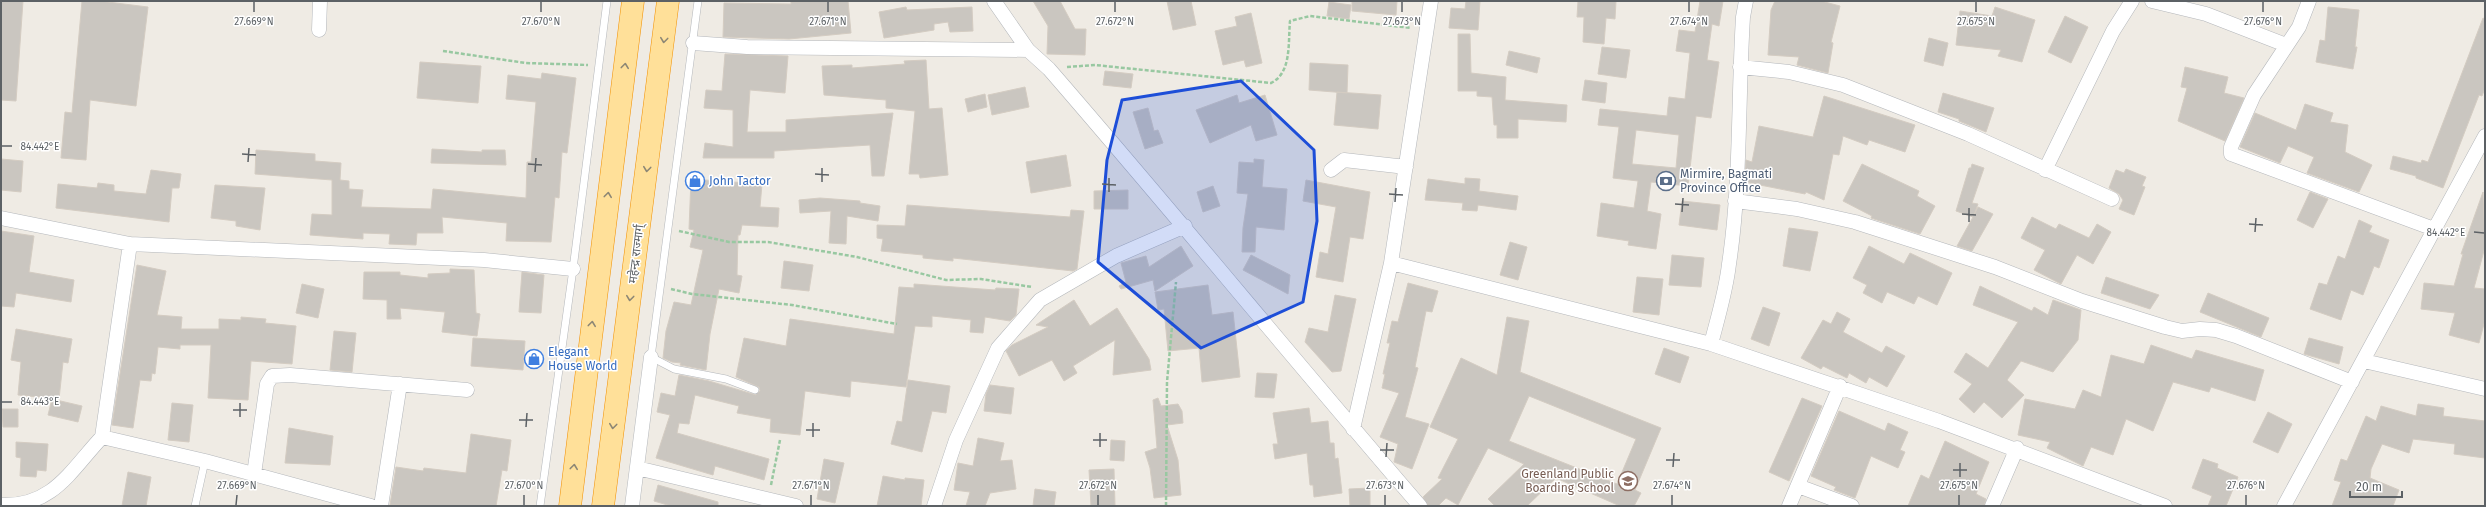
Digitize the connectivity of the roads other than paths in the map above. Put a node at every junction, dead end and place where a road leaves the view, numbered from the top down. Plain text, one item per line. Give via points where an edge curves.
1 (320, 1) edge
2 (607, 1) edge
3 (633, 1) edge
4 (668, 1) edge
5 (698, 1) edge
6 (994, 1) edge
7 (1431, 1) edge
8 (1746, 1) edge
9 (2132, 1) edge
10 (2152, 1) edge
11 (2309, 1) edge
12 (319, 30) dead end
13 (693, 43) junction
14 (2286, 45) junction
15 (1028, 50) junction
16 (1740, 67) junction
17 (2485, 136) edge
18 (1406, 167) junction
19 (1331, 170) dead end
20 (2046, 170) junction
21 (2112, 199) dead end
22 (1735, 201) junction
23 (1, 218) edge
24 (1185, 226) junction
25 (2434, 229) junction
26 (130, 244) junction
27 (1391, 264) junction
28 (573, 269) junction
29 (1711, 344) junction
30 (651, 357) junction
31 (2364, 361) junction
32 (2352, 382) junction
33 (400, 384) junction
34 (1840, 386) junction
35 (2485, 388) edge
36 (467, 390) dead end
37 (755, 390) dead end
38 (1354, 429) junction
39 (102, 437) junction
40 (2017, 448) junction
41 (205, 461) junction
42 (637, 468) junction
43 (254, 474) junction
44 (1798, 486) junction
45 (1, 505) edge
46 (195, 506) edge
47 (371, 506) edge
48 (381, 506) edge
49 (540, 506) edge
50 (570, 506) edge
51 (603, 506) edge
52 (632, 506) edge
53 (796, 506) edge
54 (934, 506) edge
55 (1420, 506) edge
56 (1789, 506) edge
57 (1852, 506) edge
58 (1992, 506) edge
59 (2164, 506) edge
60 (2284, 506) edge

1 - 12 street
2 - 28 lane
50 -> 3 highway
4 -> 51 highway, महेन्द्र राज्मार्ग्
5 - 13 lane
6 - 15 street
7 - 18 street
8 - 16 street via 1742,17
9 - 20 street via 2114,31
10 - 14 street via 2206,14
11 - 14 street via 2299,27
13 - 15 street via 747,47
13 - 30 lane
14 - 25 street via 2254,95 2231,147 2231,154
15 - 24 street via 1049,69
16 - 20 street via 1789,72 1843,85 1968,134
16 - 22 street
17 - 25 street
18 - 19 street via 1344,160
18 - 27 street
20 - 21 street
22 - 29 street via 1728,270
22 - 32 street via 1797,209 1855,222 1995,267 2082,301 2165,327 2182,332 2216,330 2236,336
23 - 26 street
24 - 38 street
24 - 54 street via 1116,256 1040,300 998,348 956,440
25 - 31 street
26 - 28 street via 484,260
26 - 39 street
27 - 29 street
27 - 38 street
28 - 49 lane
29 - 34 street
30 - 37 lane via 674,368 726,379
30 - 42 street
31 - 32 street
31 - 35 street
32 - 60 street
33 - 36 street
33 - 43 street via 290,375 272,376 267,384
33 - 48 street
34 - 40 street
34 - 44 street
38 - 55 street
39 - 41 street
39 - 45 street via 50,493 32,502
40 - 58 street
40 - 59 street
41 - 43 street
41 - 46 lane
42 - 52 street
42 - 53 street
43 - 47 street
44 - 56 street
44 - 57 street

